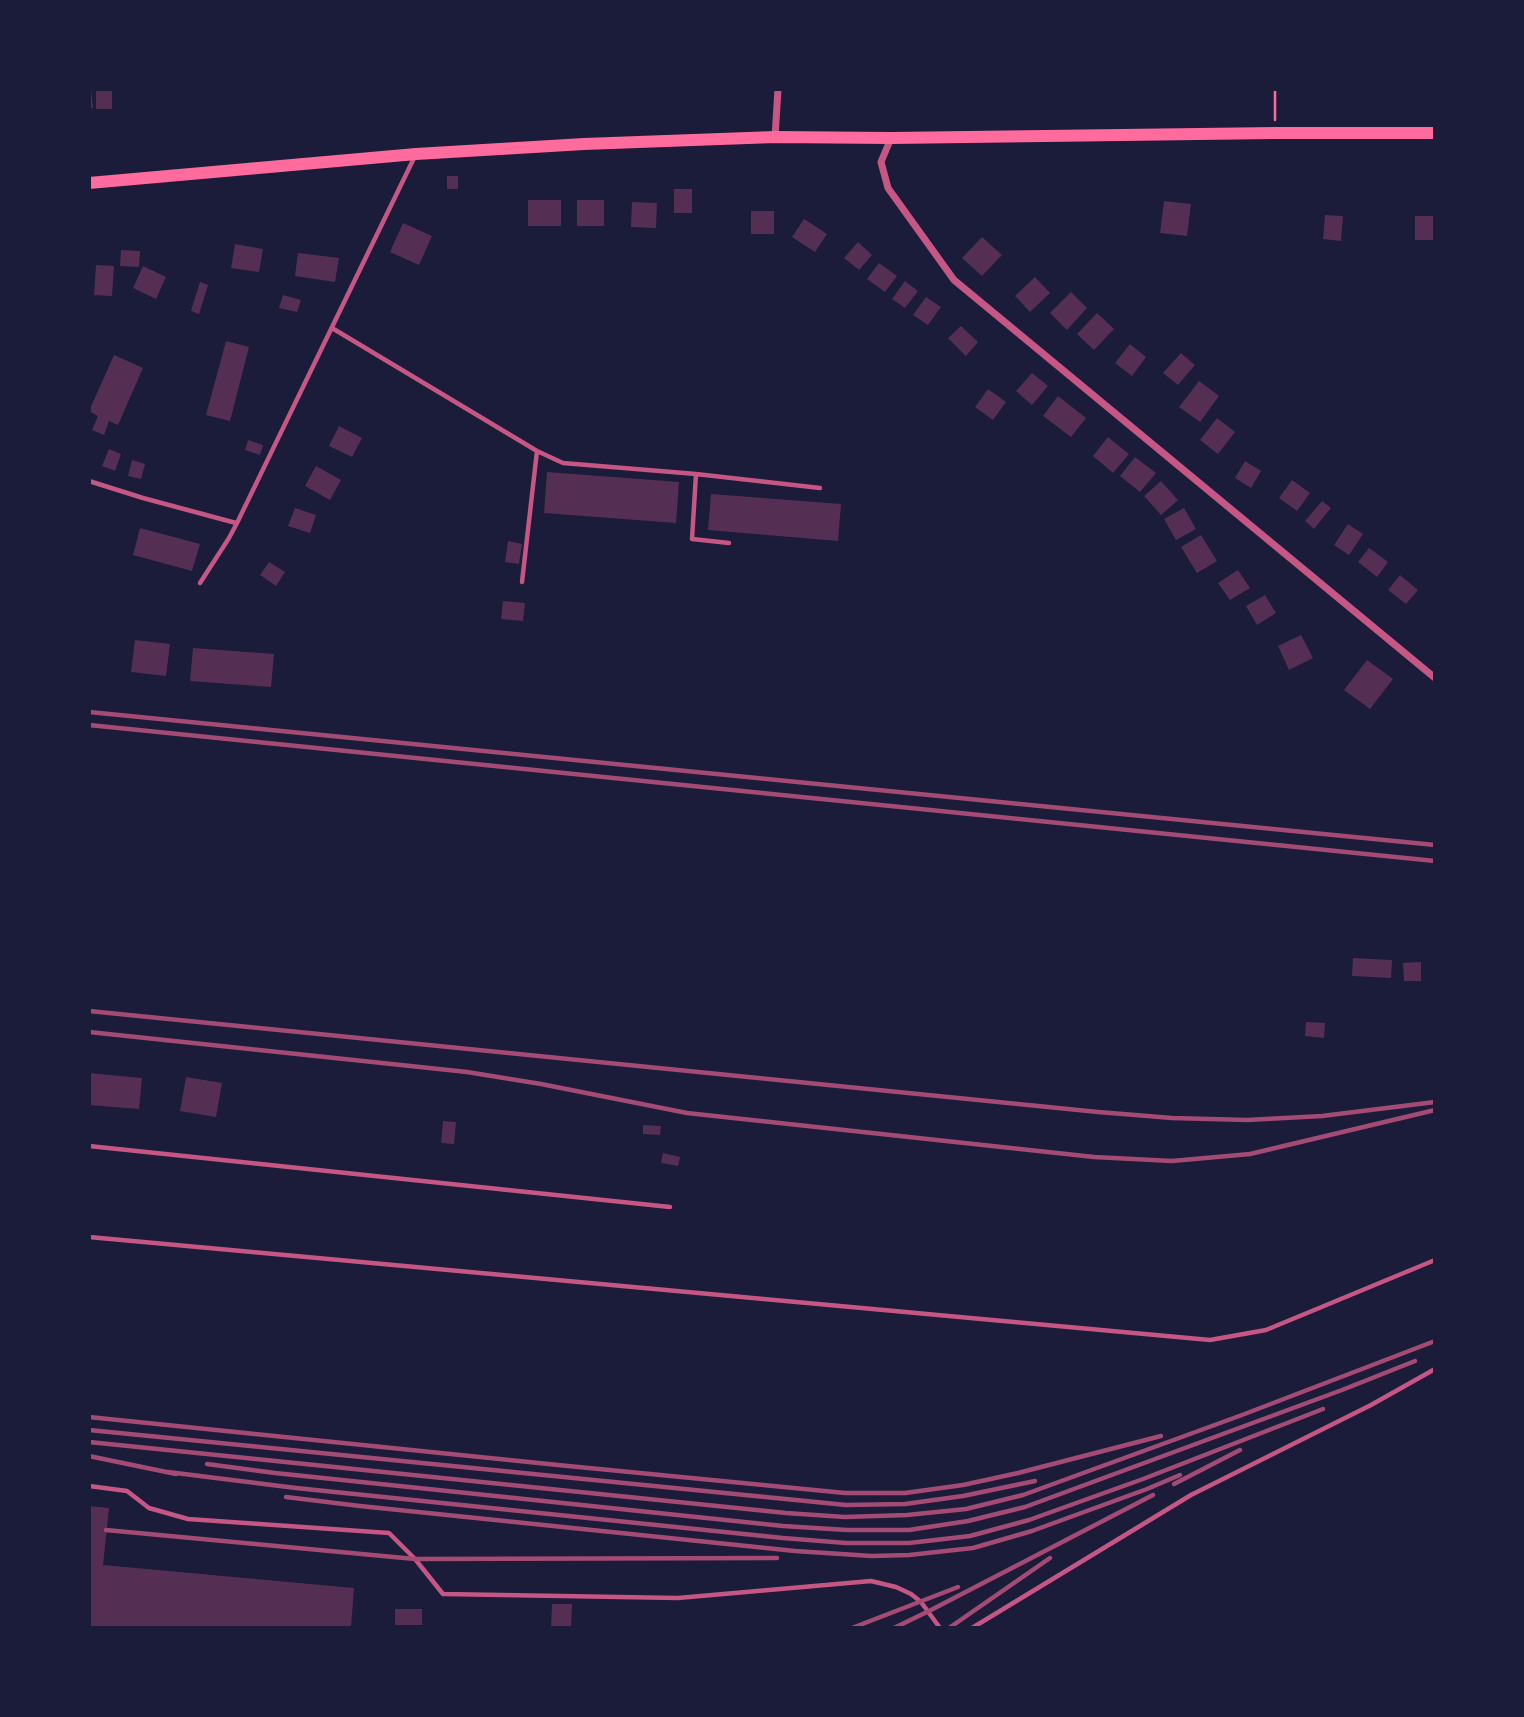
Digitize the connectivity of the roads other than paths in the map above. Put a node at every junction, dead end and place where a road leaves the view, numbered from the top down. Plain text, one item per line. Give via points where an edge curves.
1 (778, 89) edge
2 (1435, 133) edge
3 (775, 137) junction
4 (891, 138) junction
5 (416, 155) junction
6 (89, 183) edge
7 (332, 328) junction
8 (537, 451) junction
9 (696, 474) junction
10 (89, 481) edge
11 (820, 488) dead end
12 (237, 523) junction
13 (729, 543) dead end
14 (522, 582) dead end
15 (200, 583) dead end
16 (1435, 678) edge
17 (89, 1146) edge
18 (670, 1207) dead end
19 (89, 1237) edge
20 (1435, 1260) edge
21 (1435, 1369) edge
22 (89, 1486) edge
23 (937, 1627) edge
24 (972, 1628) edge

1 - 3 street
2 - 4 main road
3 - 4 main road
3 - 5 main road
4 - 16 street via 881,162 888,188 954,280
5 - 6 main road
5 - 7 lane
7 - 8 lane
7 - 12 lane
8 - 9 lane via 563,463
8 - 14 lane
9 - 11 lane
9 - 13 lane via 692,539
10 - 12 lane
12 - 15 lane
17 - 18 lane
19 - 20 lane via 1210,1340 1266,1330
21 - 24 lane via 1191,1495
22 - 23 lane via 127,1491 149,1508 188,1519 389,1533 443,1594 678,1598 871,1581 911,1594

